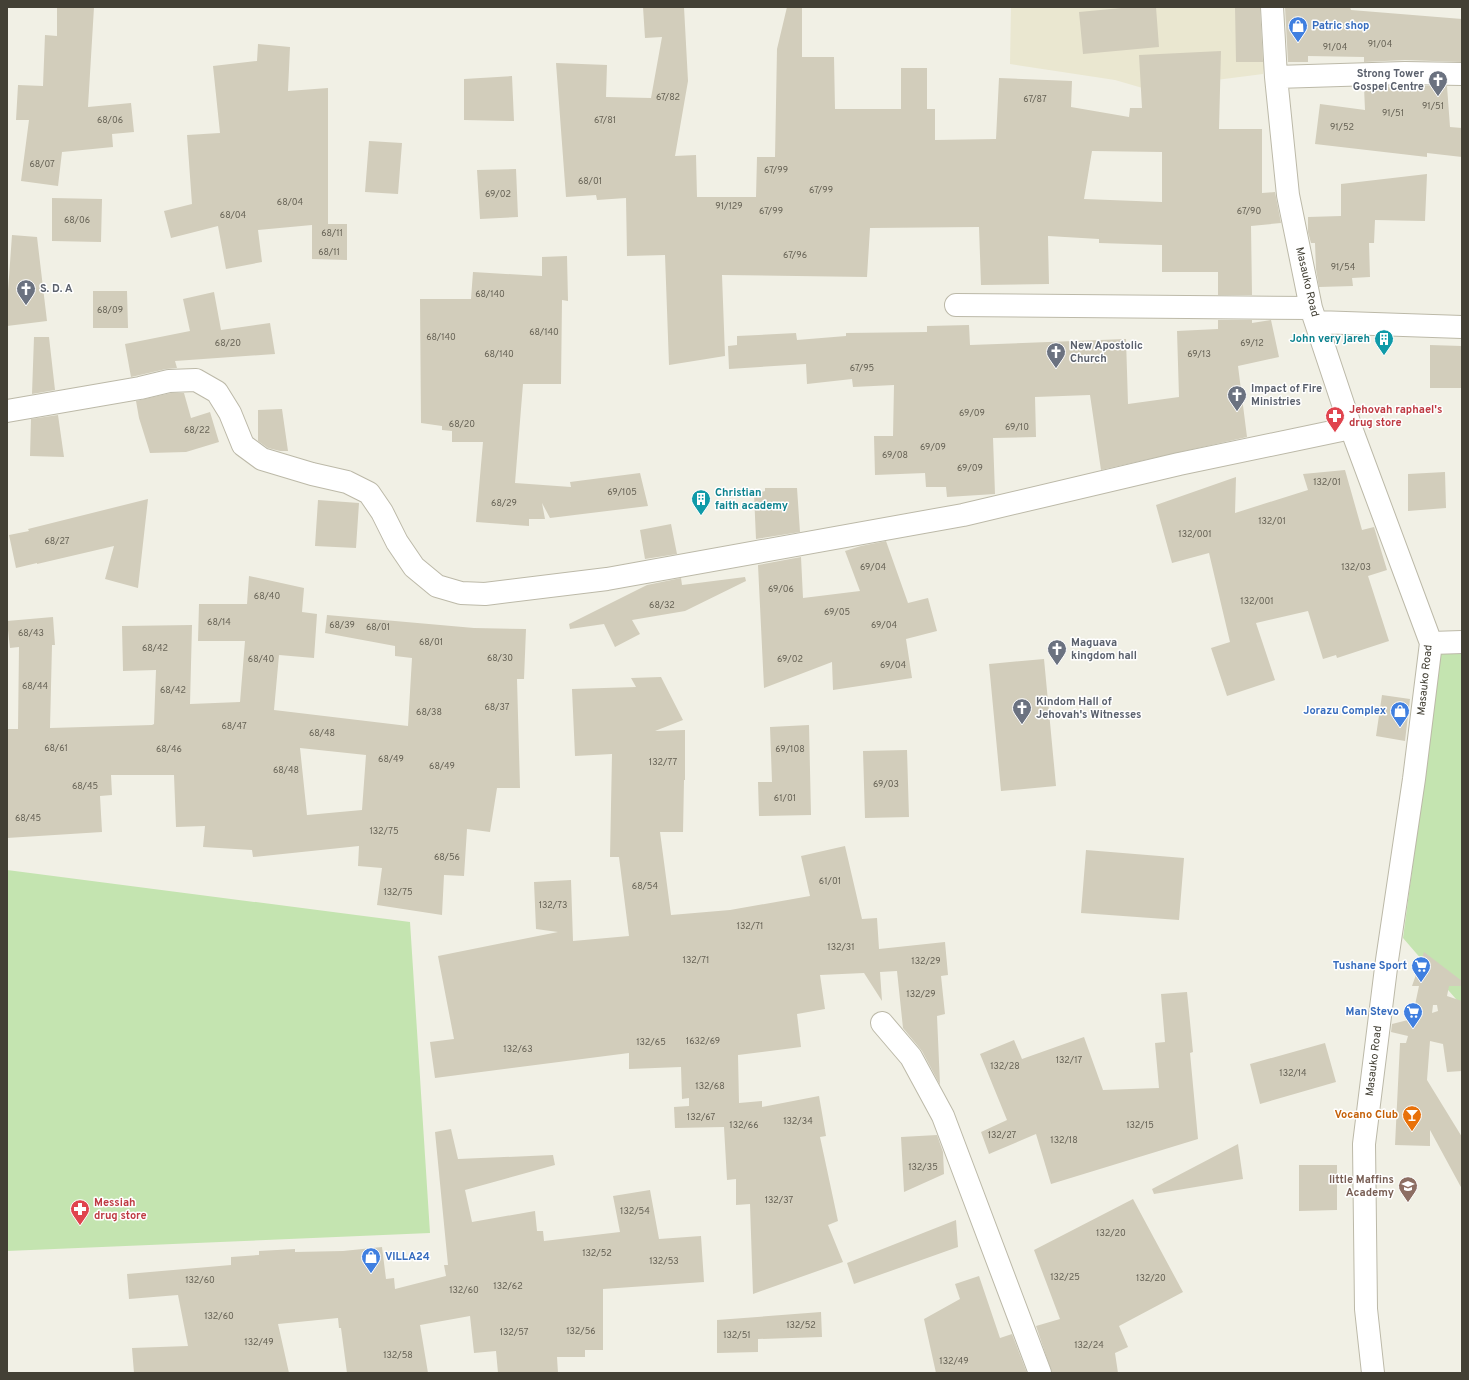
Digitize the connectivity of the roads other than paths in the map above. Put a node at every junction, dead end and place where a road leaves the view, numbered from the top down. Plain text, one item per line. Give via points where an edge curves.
1 (1272, 7) edge
2 (1462, 74) edge
3 (1276, 77) junction
4 (956, 305) dead end
5 (1314, 315) junction
6 (1462, 327) edge
7 (7, 411) edge
8 (1351, 428) junction
9 (1462, 642) edge
10 (1431, 643) junction
11 (882, 1023) dead end
12 (1040, 1373) edge
13 (1373, 1373) edge

1 - 3 street, Masauko Road
2 - 3 street
3 - 5 street, Masauko Road via 1288,194
4 - 5 street
5 - 6 street
5 - 8 street, Masauko Road
7 - 8 street via 169,381 196,380 217,392 230,413 243,445 262,459 346,482 369,493 414,566 437,586 461,593 485,594 607,580 963,515 1179,464
8 - 10 street, Masauko Road
9 - 10 street
10 - 13 street, Masauko Road via 1364,1144 1366,1309
11 - 12 street via 911,1057 943,1116

